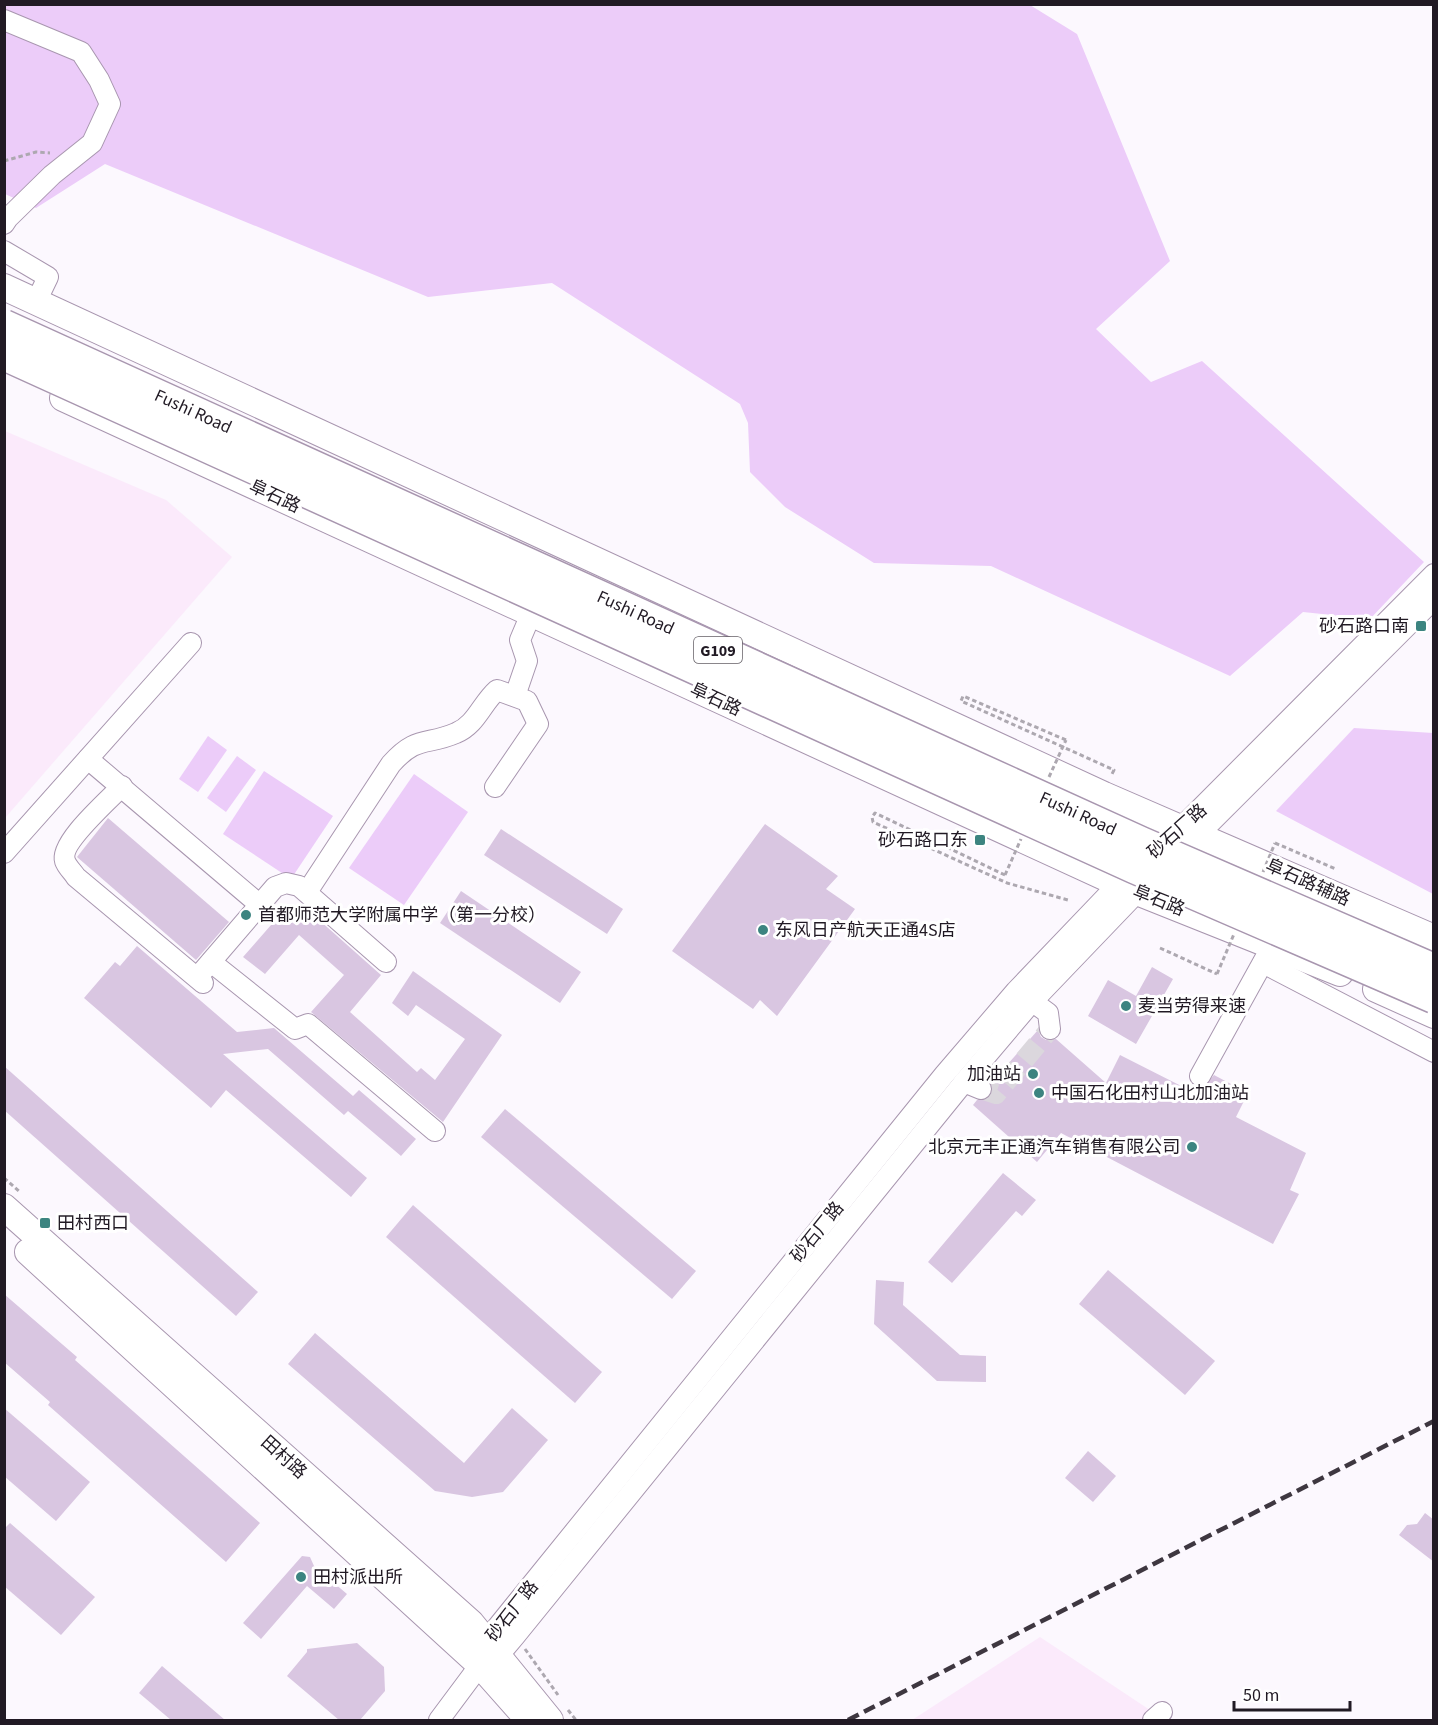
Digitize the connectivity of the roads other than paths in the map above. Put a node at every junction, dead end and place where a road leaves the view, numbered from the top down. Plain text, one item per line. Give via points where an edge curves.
1 (4, 20) edge
2 (4, 224) edge
3 (4, 251) edge
4 (4, 288) edge
5 (36, 302) junction
6 (4, 325) edge
7 (4, 355) edge
8 (4, 371) edge
9 (1434, 574) edge
10 (1434, 599) edge
11 (531, 614) junction
12 (191, 643) dead end
13 (515, 696) junction
14 (88, 759) junction
15 (122, 786) junction
16 (495, 787) dead end
17 (1191, 831) junction
18 (4, 853) edge
19 (1127, 887) junction
20 (307, 892) junction
21 (260, 905) junction
22 (1434, 938) edge
23 (1267, 954) junction
24 (211, 962) junction
25 (386, 962) dead end
26 (1434, 969) edge
27 (1434, 998) edge
28 (1033, 1002) junction
29 (1434, 1015) edge
30 (1050, 1029) dead end
31 (1434, 1052) edge
32 (1200, 1076) dead end
33 (435, 1131) dead end
34 (4, 1207) edge
35 (4, 1231) edge
36 (488, 1653) junction
37 (439, 1720) edge
38 (529, 1720) edge
39 (550, 1720) edge

1 - 2 street via 81,52 110,104 92,143
3 - 5 street via 48,277
4 - 5 main road
5 - 17 main road via 1082,785
6 - 26 highway, Fushi Road / G109, bridge via 1142,842
7 - 27 highway, Fushi Road / G109, bridge via 1134,868
8 - 11 main road, 阜石路
9 - 17 street, 砂石厂路
10 - 17 street, 砂石厂路
11 - 13 street via 520,640 527,661
11 - 19 main road, 阜石路
12 - 14 street
13 - 16 street via 527,701 538,724
13 - 20 street via 497,690 472,722 457,733 405,748
14 - 15 street
14 - 18 street
15 - 21 street
15 - 24 street via 71,839 65,862 76,877 200,980
17 - 19 street, 砂石厂路
17 - 22 main road, 阜石路辅路
19 - 23 main road, 阜石路
19 - 28 street, 砂石厂路
19 - 36 street, 砂石厂路 via 1016,991 951,1067
20 - 21 street via 286,883 275,888
20 - 25 street
21 - 24 street
23 - 29 main road, 阜石路 via 1349,976
23 - 31 street
23 - 32 street
24 - 33 street via 295,1029 308,1024
28 - 30 street via 1048,1013
28 - 36 street, 砂石厂路 via 973,1086
34 - 36 main road, 田村路 via 471,1623
35 - 36 main road, 田村路
36 - 37 street
36 - 38 main road, 田村路
36 - 39 main road, 田村路

